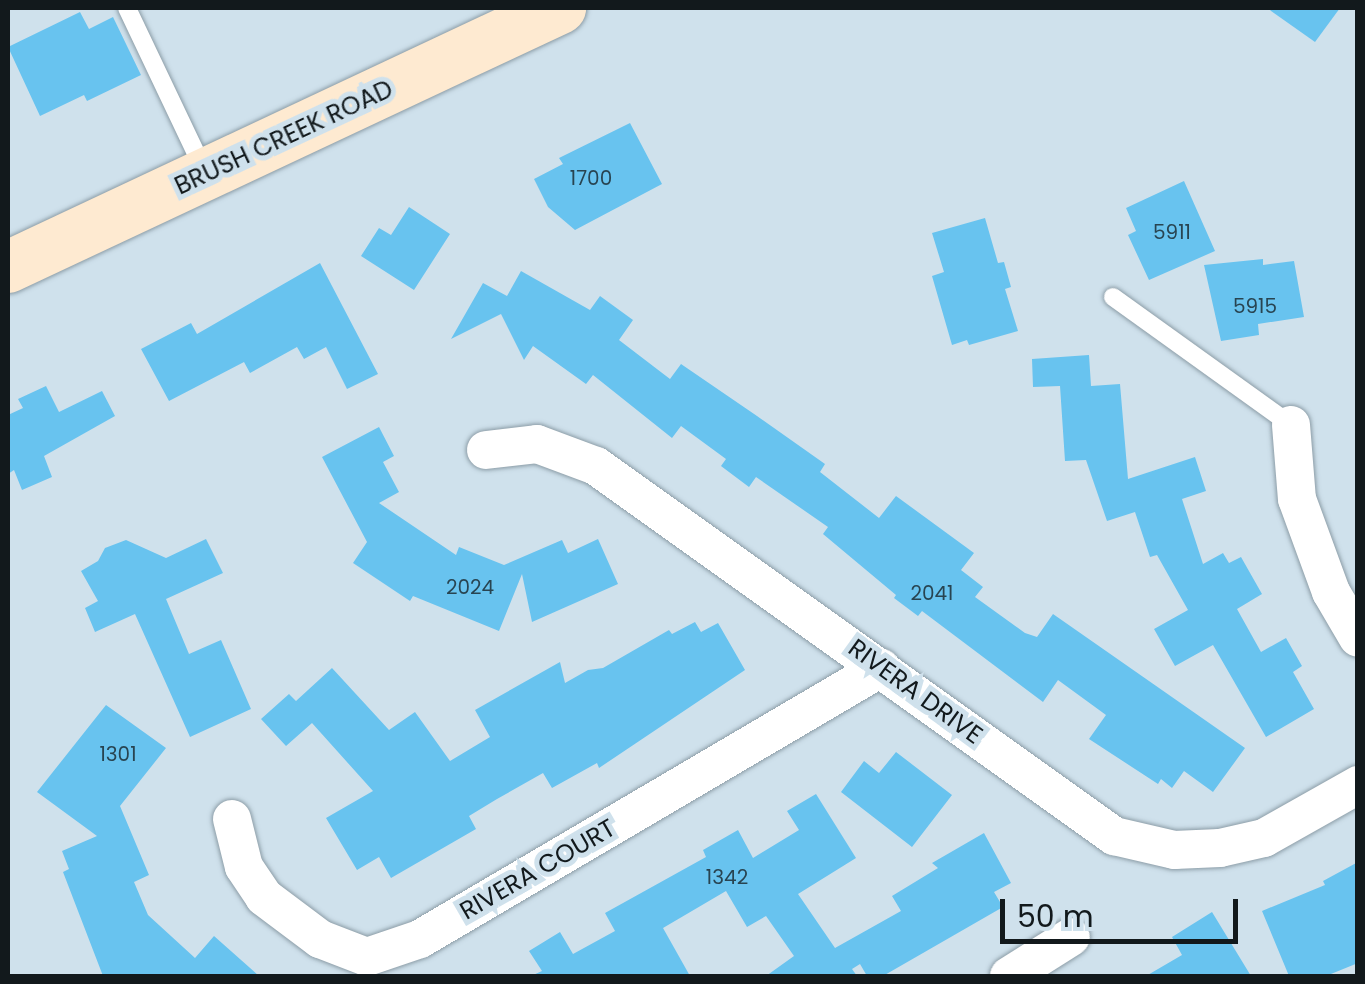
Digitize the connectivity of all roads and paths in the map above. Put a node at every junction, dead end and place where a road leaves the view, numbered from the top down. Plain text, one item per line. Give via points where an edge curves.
1 (127, 8) edge
2 (560, 8) edge
3 (206, 174) junction
4 (8, 266) edge
5 (1113, 297) dead end
6 (1291, 424) joint
7 (486, 450) dead end
8 (1358, 638) edge
9 (881, 668) junction
10 (1358, 785) edge
11 (232, 818) dead end
12 (1072, 937) dead end
13 (1009, 976) edge

1 - 3 lane
2 - 3 street, BRUSH CREEK ROAD
3 - 4 street, BRUSH CREEK ROAD
5 - 6 lane
6 - 8 street via 1297,499 1330,592
7 - 9 street, RIVERA DRIVE via 537,444 596,466
9 - 10 street, RIVERA DRIVE via 1114,836 1174,850 1220,848 1264,838
9 - 11 street, RIVERA COURT via 420,939 367,957 320,939 264,897 244,868
12 - 13 street

